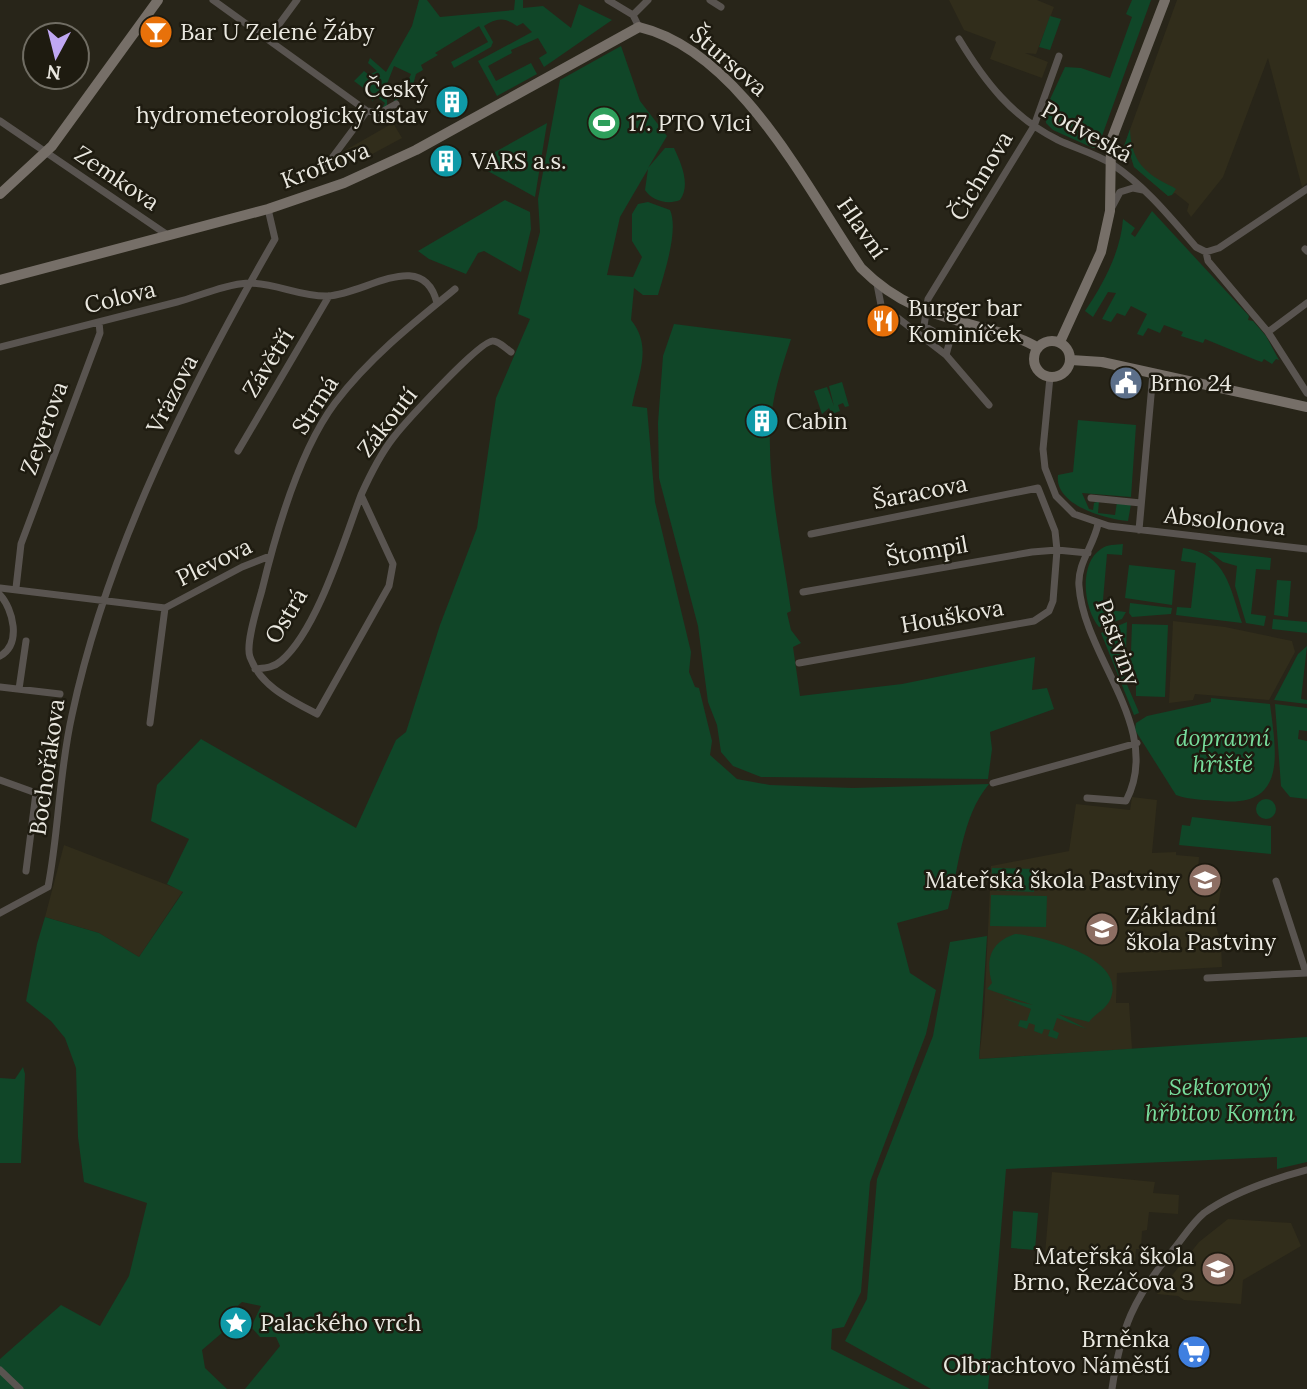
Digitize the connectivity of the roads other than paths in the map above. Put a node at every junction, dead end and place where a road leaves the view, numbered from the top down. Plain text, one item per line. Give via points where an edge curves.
1 (158, 0) edge
2 (213, 0) edge
3 (297, 0) edge
4 (608, 0) edge
5 (648, 0) edge
6 (710, 0) edge
7 (1165, 0) edge
8 (721, 7) dead end
9 (633, 15) junction
10 (639, 27) junction
11 (269, 38) junction
12 (959, 39) dead end
13 (1059, 56) dead end
14 (396, 104) dead end
15 (367, 111) junction
16 (762, 120) joint
17 (0, 121) edge
18 (1034, 126) junction
19 (46, 153) junction
20 (1110, 163) junction
21 (323, 170) dead end
22 (1307, 189) edge
23 (1145, 191) junction
24 (0, 194) edge
25 (268, 209) junction
26 (1110, 211) junction
27 (166, 234) junction
28 (1206, 252) junction
29 (0, 280) edge
30 (249, 284) junction
31 (877, 284) junction
32 (455, 289) dead end
33 (329, 296) junction
34 (437, 303) junction
35 (1307, 303) edge
36 (924, 311) junction
37 (99, 322) junction
38 (1268, 332) junction
39 (1060, 342) junction
40 (0, 347) edge
41 (1038, 348) junction
42 (511, 352) dead end
43 (946, 355) junction
44 (1070, 360) junction
45 (1153, 373) junction
46 (1050, 377) junction
47 (1307, 393) edge
48 (989, 405) dead end
49 (1307, 407) edge
50 (237, 450) dead end
51 (361, 495) junction
52 (1091, 498) dead end
53 (1141, 503) junction
54 (1098, 524) junction
55 (1139, 530) junction
56 (811, 534) dead end
57 (1307, 549) edge
58 (1057, 550) junction
59 (1088, 553) junction
60 (270, 556) junction
61 (0, 588) edge
62 (16, 588) junction
63 (803, 592) dead end
64 (0, 595) edge
65 (104, 601) junction
66 (165, 608) junction
67 (26, 642) dead end
68 (0, 656) edge
69 (799, 663) dead end
70 (255, 669) junction
71 (0, 687) edge
72 (19, 689) junction
73 (60, 694) dead end
74 (150, 723) dead end
75 (1137, 743) junction
76 (0, 780) edge
77 (993, 783) dead end
78 (1087, 798) dead end
79 (26, 871) dead end
80 (1276, 881) dead end
81 (0, 913) edge
82 (1307, 973) edge
83 (1207, 978) dead end
84 (1307, 1170) edge
85 (0, 1370) edge
86 (20, 1389) edge
87 (1112, 1389) edge

1 - 19 street
2 - 11 street
3 - 11 street
4 - 9 street
5 - 9 street
6 - 8 street, Štursova
7 - 20 street via 1111,141
9 - 10 street
10 - 16 street, Štursova via 660,32 686,47 732,86
10 - 25 street, Kroftova via 402,156 344,184
11 - 15 street
12 - 18 street, Podveská via 982,78
13 - 18 street, Čichnova
14 - 15 street via 380,113
15 - 21 street
16 - 31 street, Hlavní via 861,268
17 - 19 street, Zemkova
18 - 20 street, Podveská
18 - 36 street, Čichnova
19 - 24 street
19 - 27 street, Zemkova
20 - 23 street, Podveská
20 - 26 street
22 - 28 street
23 - 26 street via 1120,192
23 - 28 street, Podveská via 1196,247
25 - 27 street, Kroftova
25 - 30 street, Vrázova via 275,239
26 - 39 street via 1099,260
27 - 29 street, Kroftova
28 - 38 street, Podveská via 1208,261
30 - 33 street
30 - 37 street, Colova
30 - 65 street, Vrázova via 168,442
31 - 36 street, Hlavní
31 - 43 street via 878,300 886,310
32 - 34 street, Strmá
33 - 34 street via 419,275 428,281
33 - 50 street, Závětří
34 - 60 street, Strmá via 334,404 294,481
35 - 38 street
36 - 41 street, Hlavní
36 - 43 street via 927,330 950,340
37 - 40 street, Colova
37 - 62 street, Zeyerova via 100,333 22,544
38 - 47 street, Podveská
39 - 41 street via 1048,341
39 - 44 street
41 - 46 street via 1035,364 1040,373
42 - 51 street, Zákoutí via 496,341 476,351 392,439
43 - 48 street
44 - 45 street
44 - 46 street via 1063,374
45 - 49 street
45 - 53 street, Absolonova
46 - 54 street, Absolonova via 1044,449 1047,476 1064,505
51 - 70 street, Ostrá via 313,613 292,650 272,667
51 - 70 street via 393,564 389,586 317,714 267,683
52 - 53 street, Absolonova
53 - 55 street, Absolonova
54 - 55 street, Absolonova
54 - 59 street, Pastviny
55 - 57 street, Absolonova
56 - 58 street, Šaracova via 1038,488 1055,531
58 - 59 street
58 - 63 street, Štompil
58 - 69 street, Houškova via 1053,601 1049,611 1034,621
59 - 75 street, Pastviny via 1080,573 1081,597
60 - 66 street, Plevova
60 - 70 street, Ostrá via 248,653
61 - 62 street
62 - 65 street
64 - 68 street via 14,616 9,647
65 - 66 street
65 - 81 street, Bochořákova via 71,716 48,887
66 - 74 street, Plevova
67 - 72 street
71 - 72 street
72 - 73 street
75 - 77 street
75 - 78 street, Pastviny via 1134,786 1126,802
76 - 79 street via 36,793
80 - 82 street
82 - 83 street
84 - 87 street via 1270,1179 1204,1213 1187,1232 1132,1309
85 - 86 street

